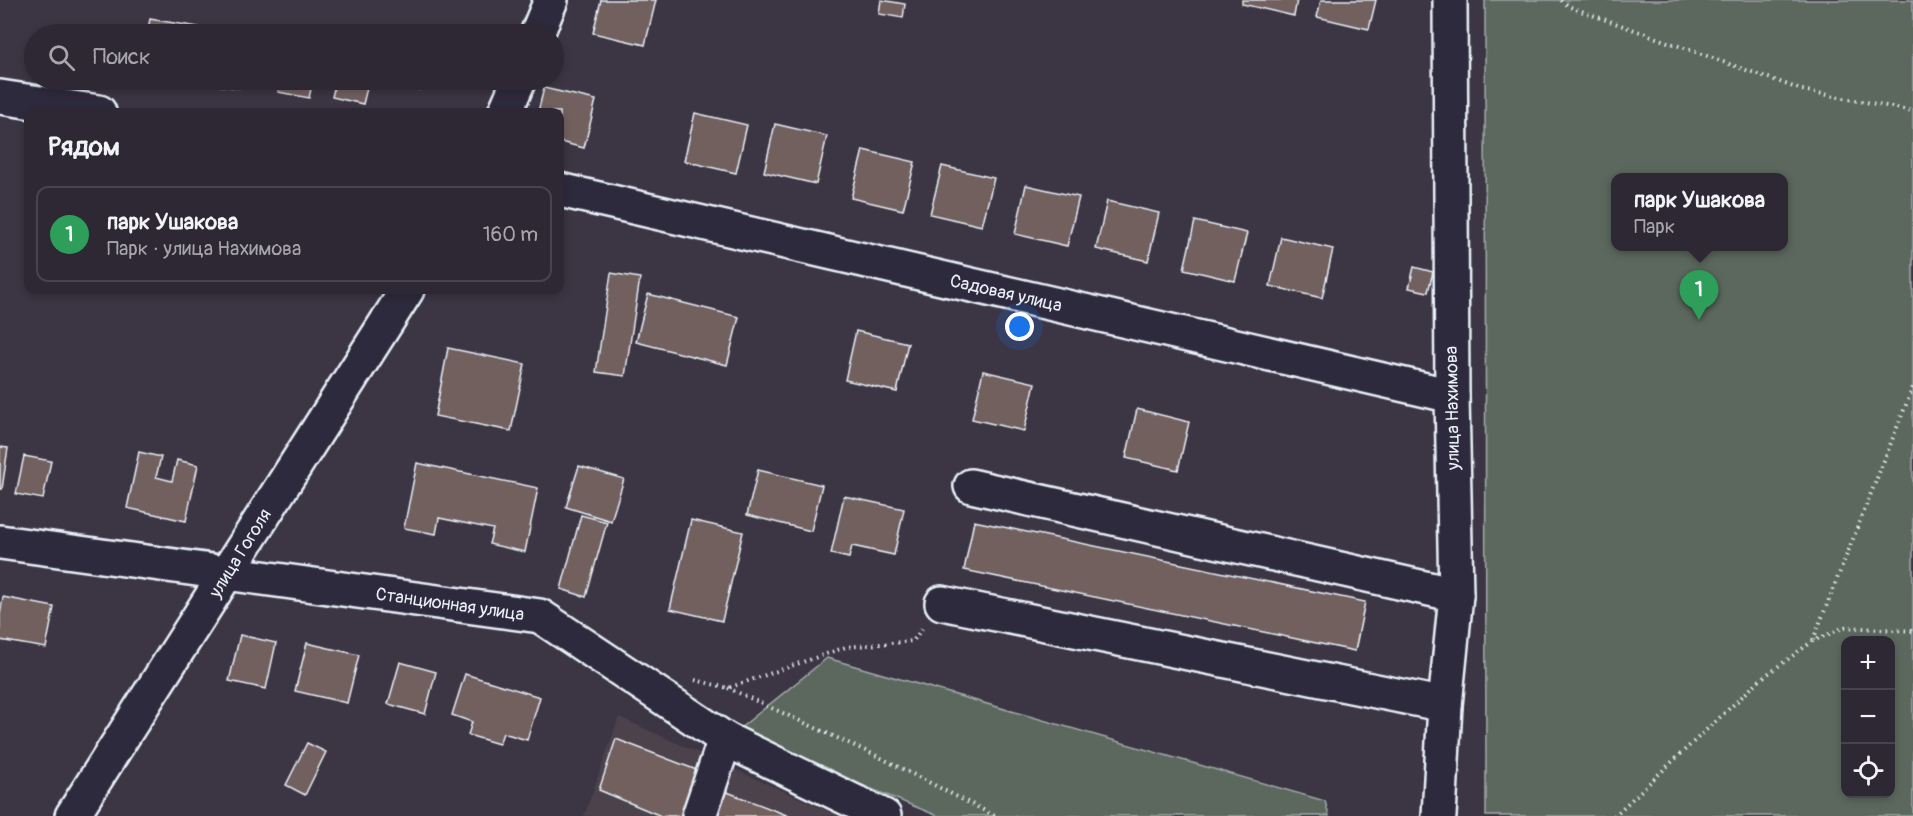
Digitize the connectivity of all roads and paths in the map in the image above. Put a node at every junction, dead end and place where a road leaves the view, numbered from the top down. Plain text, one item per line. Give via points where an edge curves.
1 (551, 0) edge
2 (1450, 0) edge
3 (1561, 0) edge
4 (541, 24) edge
5 (515, 90) edge
6 (0, 97) edge
7 (73, 108) edge
8 (507, 108) edge
9 (1913, 111) edge
10 (564, 191) edge
11 (404, 294) edge
12 (1913, 387) edge
13 (1452, 396) junction
14 (970, 486) dead end
15 (0, 542) edge
16 (228, 573) junction
17 (1456, 595) junction
18 (942, 603) joint
19 (1913, 631) edge
20 (1813, 641) junction
21 (694, 680) dead end
22 (728, 687) junction
23 (1445, 705) junction
24 (725, 739) junction
25 (72, 816) edge
26 (699, 816) edge
27 (884, 816) edge
28 (995, 816) edge
29 (1439, 816) edge
30 (1614, 816) edge

1 - 4 street
2 - 13 street, улица Нахимова
3 - 9 path via 1570,7 1802,90
5 - 8 street
6 - 7 street
10 - 13 street, Садовая улица
11 - 16 street, улица Гоголя
12 - 20 path
13 - 17 street, улица Нахимова
14 - 17 street
15 - 16 street, Станционная улица
16 - 24 street, Станционная улица via 540,616
16 - 25 street, улица Гоголя
17 - 23 street, улица Нахимова
18 - 22 path via 913,641 846,647
18 - 23 street
19 - 20 path via 1845,627
20 - 30 path via 1762,678
21 - 22 path
22 - 28 path
23 - 29 street, улица Нахимова
24 - 26 street
24 - 27 street, Станционная улица

